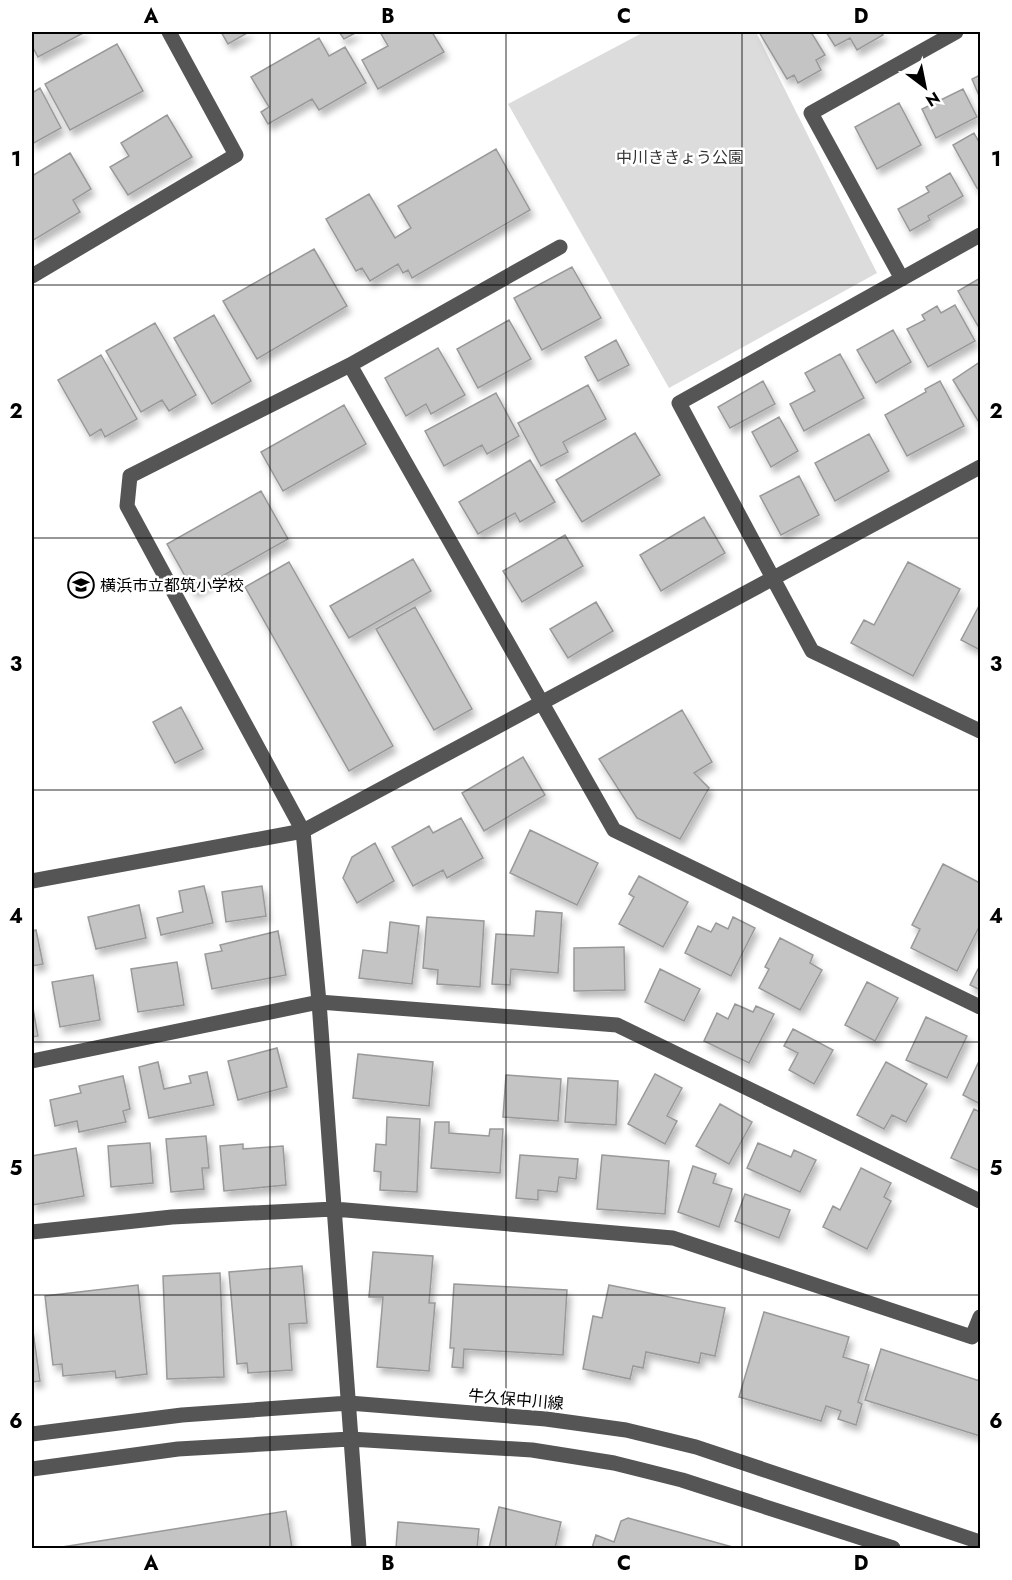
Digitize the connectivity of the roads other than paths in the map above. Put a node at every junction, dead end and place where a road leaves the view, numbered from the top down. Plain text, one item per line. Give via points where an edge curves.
1 (169, 32) edge
2 (956, 32) edge
3 (981, 235) edge
4 (560, 247) dead end
5 (32, 276) edge
6 (902, 279) junction
7 (350, 365) junction
8 (981, 467) edge
9 (772, 579) junction
10 (542, 704) junction
11 (981, 731) edge
12 (303, 831) junction
13 (32, 881) edge
14 (319, 1002) junction
15 (981, 1006) edge
16 (32, 1062) edge
17 (981, 1201) edge
18 (334, 1209) junction
19 (32, 1232) edge
20 (981, 1317) edge
21 (349, 1403) junction
22 (32, 1434) edge
23 (350, 1439) junction
24 (32, 1469) edge
25 (981, 1542) edge
26 (359, 1548) edge
27 (892, 1548) edge

1 - 5 street via 236,154
2 - 6 street via 811,113
3 - 6 street
4 - 7 street
6 - 9 street via 680,402
7 - 10 street
7 - 12 street via 130,476 127,506
8 - 9 street
9 - 10 street
9 - 11 street via 812,651
10 - 12 street
10 - 15 street via 614,830
12 - 13 street
12 - 14 street
14 - 16 street
14 - 17 street via 617,1025
14 - 18 street
18 - 19 street via 172,1217
18 - 20 street via 673,1238 972,1337
18 - 21 street
21 - 22 street, 牛久保中川線 via 182,1415
21 - 23 street
21 - 25 street, 牛久保中川線 via 546,1419 626,1430 696,1447
23 - 24 street via 178,1449
23 - 26 street
23 - 27 street via 532,1450 614,1463 682,1480

